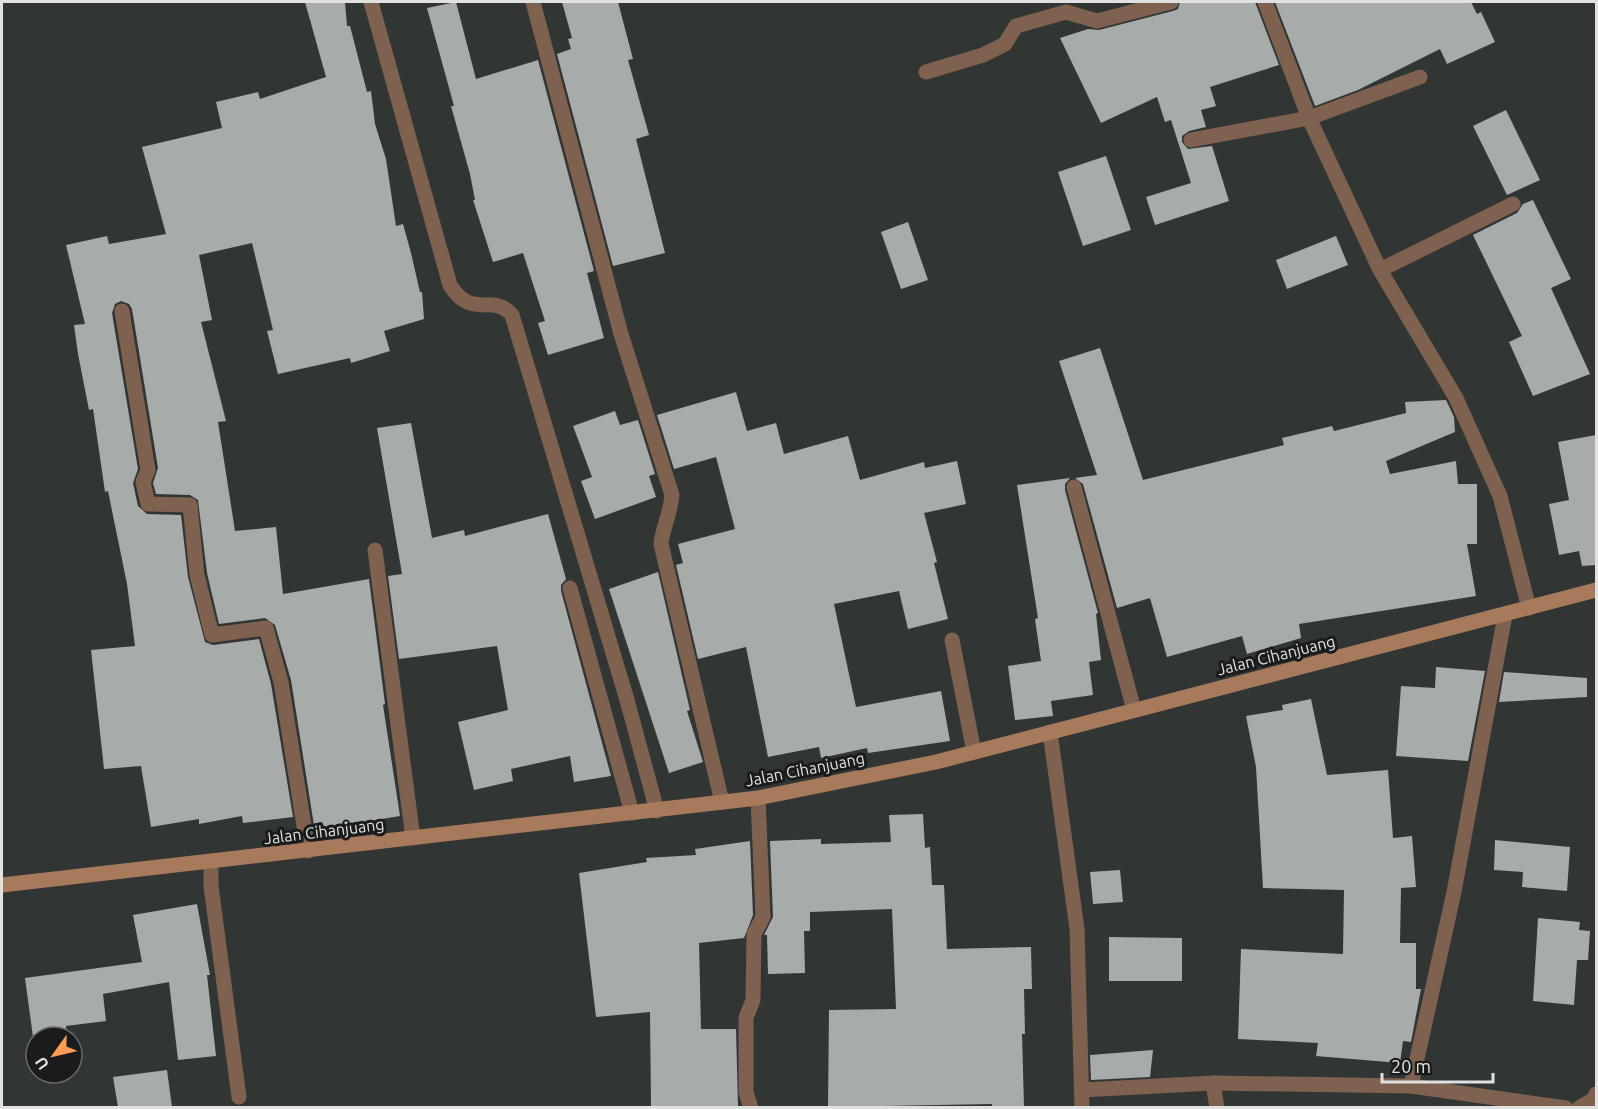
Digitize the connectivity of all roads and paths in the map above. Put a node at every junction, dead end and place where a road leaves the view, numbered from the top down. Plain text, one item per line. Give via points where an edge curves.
1 (371, 2) edge
2 (533, 2) edge
3 (1171, 2) edge
4 (1265, 2) edge
5 (926, 72) dead end
6 (1420, 77) dead end
7 (1309, 117) junction
8 (1191, 140) dead end
9 (1513, 204) dead end
10 (1380, 270) junction
11 (122, 311) dead end
12 (1074, 487) dead end
13 (375, 550) dead end
14 (570, 588) dead end
15 (1596, 590) edge
16 (1529, 608) junction
17 (1505, 615) junction
18 (952, 640) dead end
19 (1134, 710) junction
20 (1050, 732) junction
21 (974, 752) junction
22 (758, 798) junction
23 (722, 802) junction
24 (657, 811) junction
25 (632, 813) junction
26 (413, 838) junction
27 (308, 851) junction
28 (211, 862) junction
29 (2, 885) edge
30 (1213, 1083) junction
31 (1411, 1086) junction
32 (1082, 1090) junction
33 (1596, 1094) edge
34 (239, 1097) dead end
35 (1522, 1105) edge
36 (751, 1107) edge
37 (1082, 1107) edge
38 (1217, 1107) edge
39 (1566, 1107) edge
40 (1579, 1107) edge

1 - 24 street via 450,285 458,299 468,305 506,308 512,315
2 - 23 street via 621,334 672,495 661,544
3 - 5 street via 1097,21 1066,12 1016,26 1005,45
4 - 7 street
6 - 7 street
7 - 8 street
7 - 10 street
9 - 10 street
10 - 16 street via 1456,398 1500,496
11 - 27 street via 148,470 143,482 148,504 190,505 197,575 209,632 212,635 266,628 281,682
12 - 19 street
13 - 26 street
14 - 25 street
15 - 16 main road, Jalan Cihanjuang
16 - 17 main road, Jalan Cihanjuang
17 - 19 main road, Jalan Cihanjuang
17 - 31 street via 1454,892
18 - 21 street
19 - 20 main road, Jalan Cihanjuang
20 - 21 main road, Jalan Cihanjuang
20 - 32 street via 1077,929
21 - 22 main road, Jalan Cihanjuang
22 - 23 main road, Jalan Cihanjuang
22 - 36 street via 763,917 754,934 753,999 746,1018 746,1092
23 - 24 main road, Jalan Cihanjuang
24 - 25 main road, Jalan Cihanjuang
25 - 26 main road, Jalan Cihanjuang
26 - 27 main road, Jalan Cihanjuang
27 - 28 main road, Jalan Cihanjuang
28 - 29 main road, Jalan Cihanjuang
28 - 34 street
30 - 31 street
30 - 32 street
30 - 38 street
31 - 35 street
32 - 37 street
33 - 40 street
35 - 39 street

